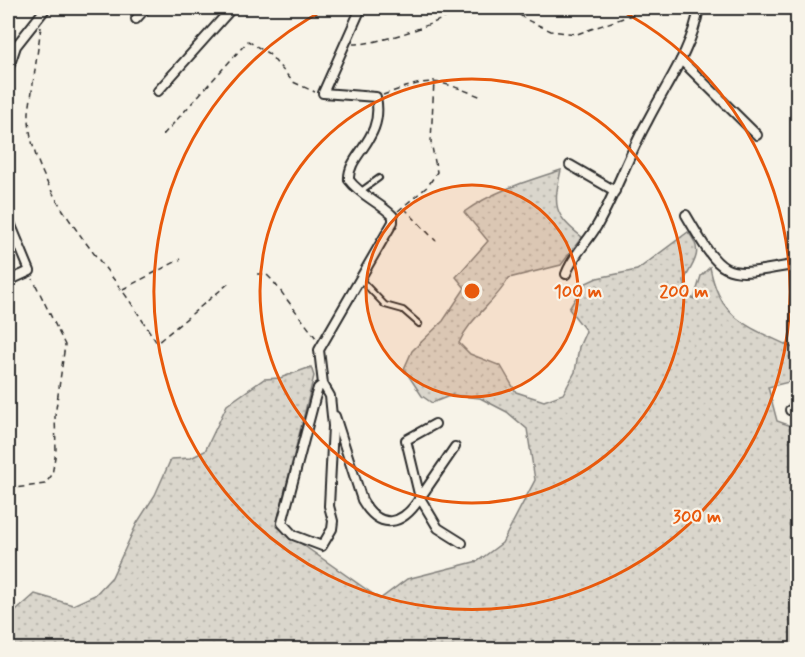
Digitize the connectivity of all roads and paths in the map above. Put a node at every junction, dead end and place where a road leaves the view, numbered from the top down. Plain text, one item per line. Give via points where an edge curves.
1 (46, 8) edge
2 (146, 8) edge
3 (232, 8) edge
4 (361, 8) edge
5 (463, 8) edge
6 (511, 8) edge
7 (652, 8) edge
8 (699, 8) edge
9 (136, 19) dead end
10 (41, 26) dead end
11 (343, 44) junction
12 (681, 60) junction
13 (8, 70) edge
14 (434, 80) junction
15 (158, 91) dead end
16 (323, 93) junction
17 (376, 97) junction
18 (482, 97) dead end
19 (163, 135) dead end
20 (757, 135) dead end
21 (570, 165) dead end
22 (379, 178) dead end
23 (615, 191) junction
24 (360, 192) junction
25 (403, 207) junction
26 (686, 215) dead end
27 (393, 216) junction
28 (8, 218) edge
29 (436, 242) dead end
30 (181, 260) dead end
31 (798, 264) edge
32 (30, 271) junction
33 (257, 274) dead end
34 (566, 274) dead end
35 (8, 280) edge
36 (360, 280) junction
37 (229, 283) dead end
38 (122, 290) junction
39 (419, 324) dead end
40 (321, 344) junction
41 (323, 384) junction
42 (332, 409) junction
43 (435, 424) dead end
44 (455, 447) dead end
45 (8, 489) edge
46 (420, 498) junction
47 (462, 543) dead end

1 - 13 street via 16,46
2 - 9 street
3 - 15 street
4 - 11 street
5 - 11 path via 444,20 397,35
6 - 7 path via 551,31 577,34
8 - 12 street via 695,31
10 - 38 path via 29,112 35,154 70,220
11 - 16 street
12 - 20 street
12 - 23 street via 646,122
14 - 17 path
14 - 18 path
14 - 25 path via 431,142 437,172 428,186
16 - 17 street
16 - 19 path via 310,92 294,82 269,54 248,41
17 - 24 street via 378,114 373,134 350,170 349,180
21 - 23 street
22 - 24 lane
23 - 34 street
24 - 27 street
25 - 27 path
25 - 29 path
26 - 31 street via 720,267 731,272
27 - 36 street via 391,228
28 - 32 street
30 - 38 path
32 - 35 street
32 - 45 path via 65,345 55,416 56,451 52,475 45,484
33 - 40 path via 266,274 273,281
36 - 39 lane via 385,305 403,310
36 - 40 street
37 - 38 path via 157,343
40 - 41 street
41 - 42 street
41 - 42 street via 315,398 282,523 293,535 322,546 333,520 329,506
42 - 46 street via 354,480 369,512 393,522 403,518
43 - 46 street via 406,440
44 - 46 street
46 - 47 street via 438,528

